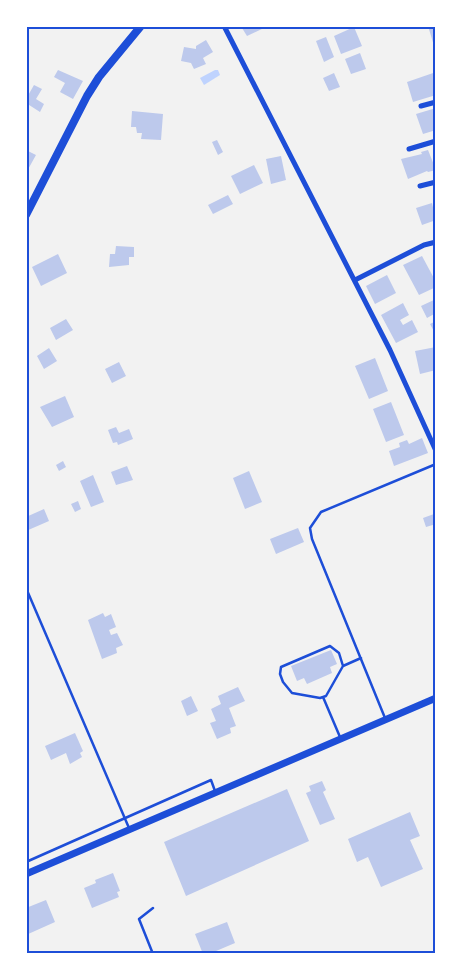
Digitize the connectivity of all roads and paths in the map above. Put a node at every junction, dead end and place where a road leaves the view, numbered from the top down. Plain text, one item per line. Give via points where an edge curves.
1 (141, 26) edge
2 (224, 26) edge
3 (436, 102) edge
4 (421, 106) dead end
5 (436, 141) edge
6 (409, 149) dead end
7 (436, 182) edge
8 (420, 186) dead end
9 (26, 215) edge
10 (436, 242) edge
11 (355, 280) junction
12 (436, 451) edge
13 (436, 464) edge
14 (26, 588) edge
15 (361, 658) junction
16 (343, 666) junction
17 (323, 697) junction
18 (436, 698) edge
19 (386, 720) junction
20 (341, 739) junction
21 (216, 792) junction
22 (124, 818) junction
23 (129, 829) junction
24 (26, 862) edge
25 (26, 874) edge
26 (153, 908) dead end
27 (153, 954) edge

1 - 9 main road via 87,96
2 - 11 street
3 - 4 street
5 - 6 street
7 - 8 street
10 - 11 street via 424,244
11 - 12 street
13 - 15 lane via 321,512 310,528
14 - 22 lane
15 - 16 lane
15 - 19 lane
16 - 17 lane
16 - 17 lane via 339,653 330,646 281,667 283,682 292,693 307,698
17 - 20 lane
18 - 19 main road
19 - 20 main road
20 - 21 main road
21 - 22 lane via 211,780
21 - 23 main road
22 - 23 lane
22 - 24 lane
23 - 25 main road
26 - 27 lane via 139,919

